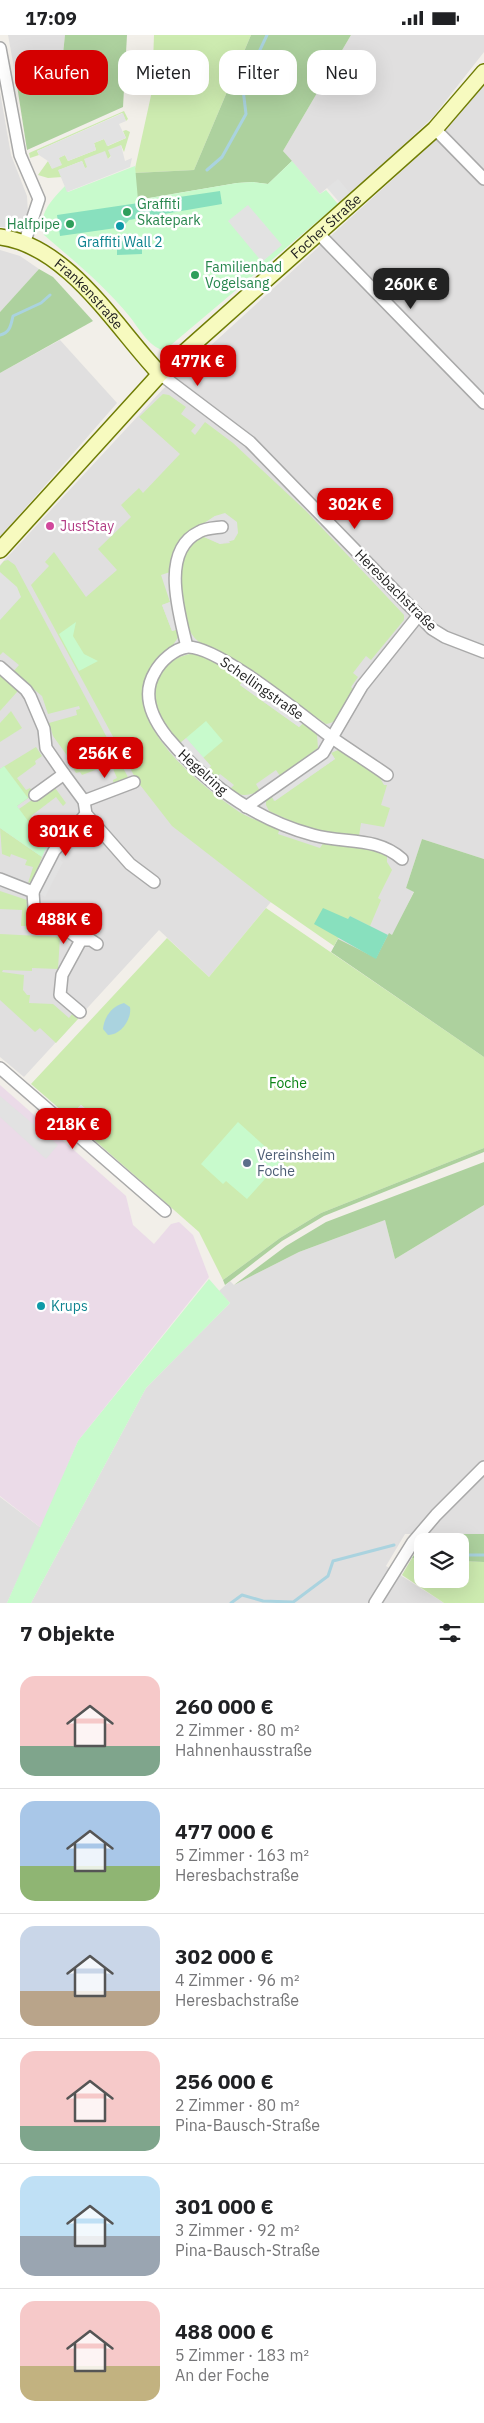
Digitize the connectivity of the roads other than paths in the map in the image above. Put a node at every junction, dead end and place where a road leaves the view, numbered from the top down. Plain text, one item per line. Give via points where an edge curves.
1 (0, 48) edge
2 (484, 72) edge
3 (435, 129) junction
4 (484, 179) edge
5 (320, 234) junction
6 (0, 237) edge
7 (24, 243) junction
8 (160, 374) junction
9 (484, 403) edge
10 (222, 527) dead end
11 (0, 550) edge
12 (418, 616) junction
13 (187, 647) junction
14 (484, 652) edge
15 (0, 667) edge
16 (332, 738) junction
17 (64, 774) junction
18 (388, 775) dead end
19 (134, 781) dead end
20 (35, 795) dead end
21 (84, 801) junction
22 (246, 807) junction
23 (86, 814) junction
24 (402, 859) dead end
25 (0, 879) edge
26 (154, 882) dead end
27 (33, 892) junction
28 (81, 940) junction
29 (97, 944) dead end
30 (80, 1012) dead end
31 (0, 1068) edge
32 (165, 1211) dead end
33 (484, 1467) edge
34 (375, 1603) edge

1 - 7 street via 20,155 39,199
2 - 3 main road, Focher Straße
3 - 4 street
3 - 5 main road, Focher Straße
5 - 8 main road, Focher Straße
5 - 9 street
6 - 7 main road, Frankenstraße
7 - 8 main road, Frankenstraße via 60,264 76,279
8 - 11 main road, Focher Straße
8 - 12 street, Heresbachstraße via 250,442
10 - 13 street via 195,534 183,549 177,564 174,590
12 - 14 street, Heresbachstraße via 445,637
12 - 16 street via 362,686
13 - 16 street, Schellingstraße via 210,653 250,678
13 - 22 street, Hegelring via 165,660 152,677 148,701 153,715 188,761
15 - 17 street via 30,696 44,729 46,747
16 - 18 street, Schellingstraße
16 - 22 street via 323,753
17 - 20 street
17 - 21 street
19 - 21 street
21 - 23 street
22 - 24 street, Hegelring via 314,835 386,847
23 - 26 street via 130,864
23 - 27 street via 54,851
25 - 27 street
27 - 28 street via 34,907
28 - 29 street
28 - 30 street via 62,975 60,995
31 - 32 street
33 - 34 street via 413,1542

